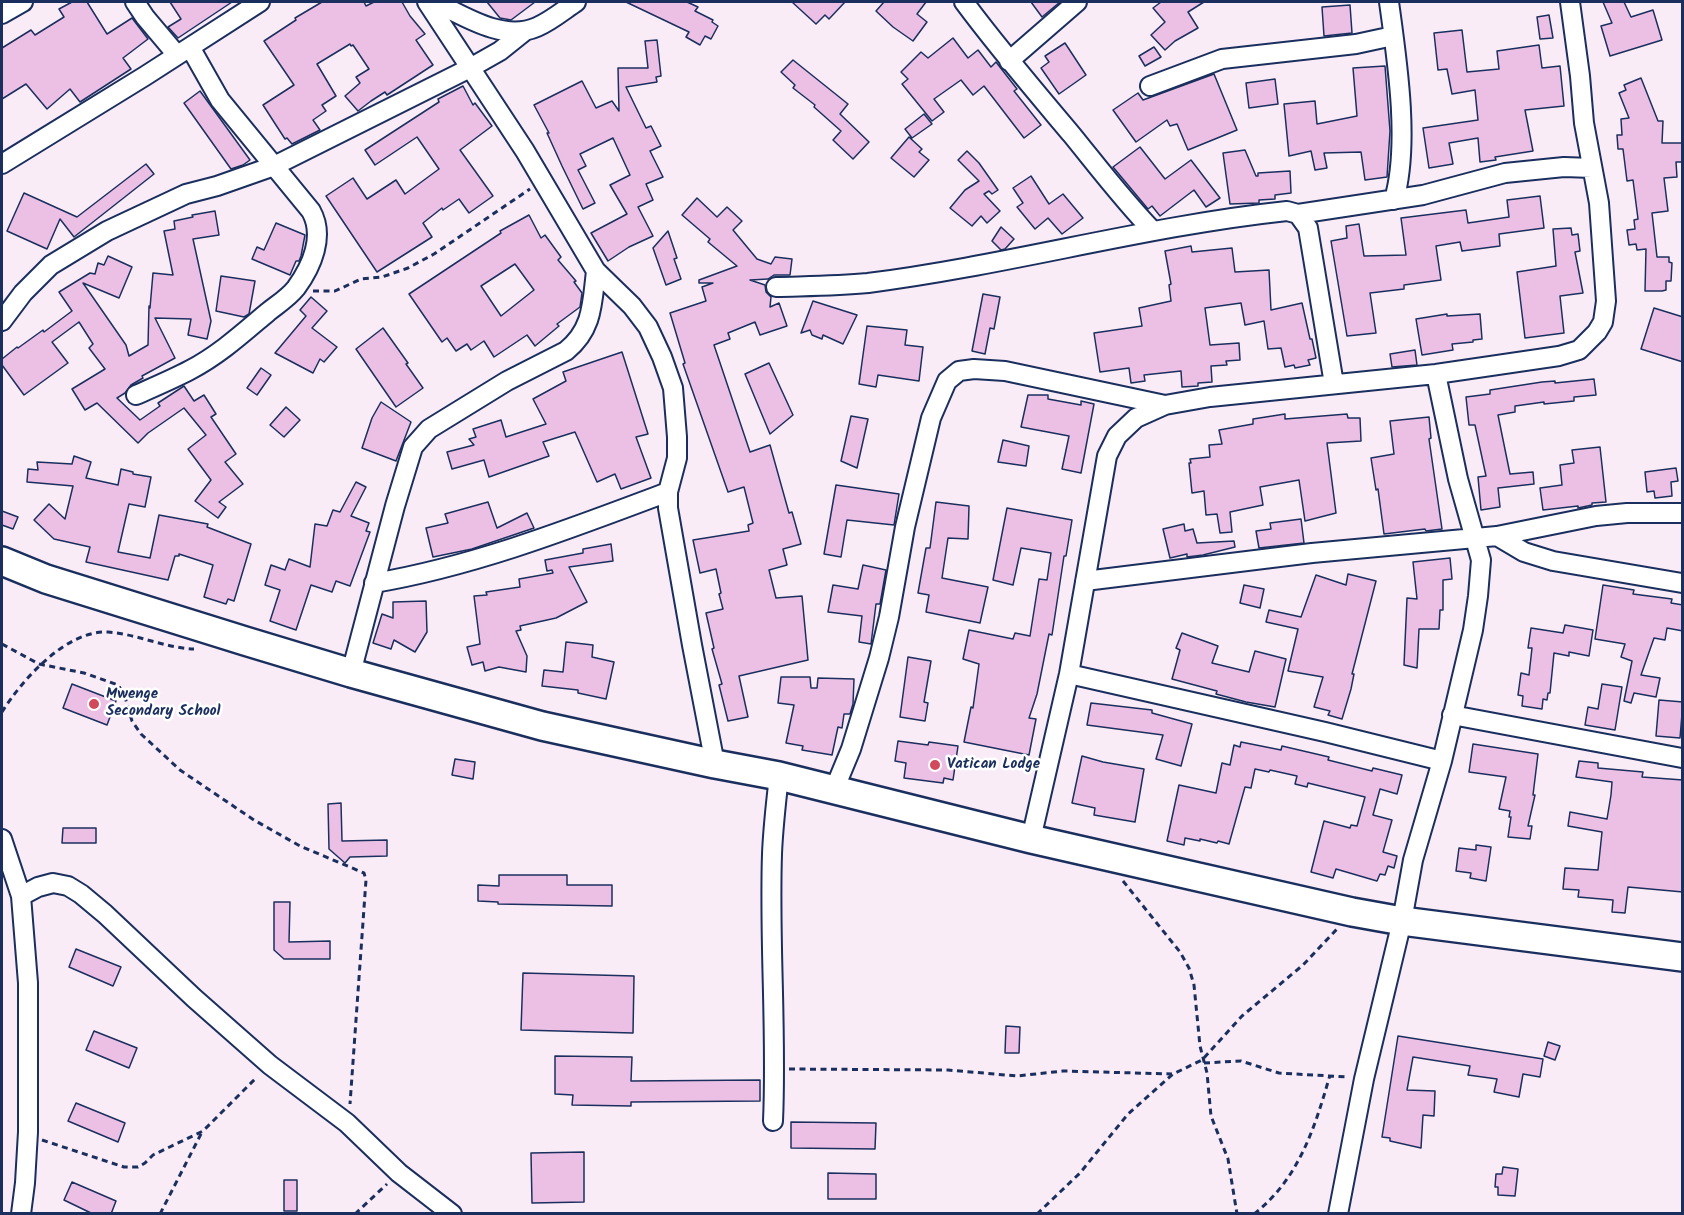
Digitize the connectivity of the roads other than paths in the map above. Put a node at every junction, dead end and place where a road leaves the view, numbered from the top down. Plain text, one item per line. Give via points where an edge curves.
1 (23, 2) edge
2 (135, 2) edge
3 (260, 2) edge
4 (427, 2) edge
5 (435, 2) edge
6 (576, 2) edge
7 (964, 2) edge
8 (1077, 2) edge
9 (1389, 2) edge
10 (1570, 2) edge
11 (2, 14) edge
12 (525, 31) junction
13 (1394, 36) junction
14 (184, 51) junction
15 (1009, 61) junction
16 (470, 68) junction
17 (1150, 86) dead end
18 (3, 159) edge
19 (274, 166) junction
20 (1592, 168) junction
21 (1394, 200) junction
22 (1298, 214) junction
23 (1152, 230) junction
24 (596, 271) junction
25 (776, 287) dead end
26 (2, 321) edge
27 (1436, 374) junction
28 (1334, 384) junction
29 (136, 395) dead end
30 (1165, 405) junction
31 (668, 492) junction
32 (1683, 513) edge
33 (1497, 536) junction
34 (1476, 538) junction
35 (2, 561) edge
36 (2, 571) edge
37 (46, 579) junction
38 (1085, 581) junction
39 (1683, 582) edge
40 (374, 583) junction
41 (351, 673) junction
42 (1069, 674) junction
43 (1452, 715) junction
44 (1683, 758) edge
45 (1442, 761) junction
46 (715, 764) junction
47 (779, 776) junction
48 (834, 790) junction
49 (2, 839) edge
50 (1031, 839) junction
51 (21, 896) junction
52 (1402, 921) junction
53 (1683, 957) edge
54 (773, 1121) dead end
55 (21, 1214) edge
56 (452, 1214) edge
57 (1338, 1214) edge

1 - 11 street
2 - 14 street via 145,17
3 - 14 street
4 - 16 street
5 - 12 street via 503,31
6 - 12 street
7 - 15 street
8 - 15 street
9 - 13 street
10 - 20 street
12 - 16 street
13 - 17 street via 1222,59
13 - 21 street via 1401,165
14 - 18 street
14 - 19 street
15 - 23 street
16 - 19 street
16 - 24 street
19 - 26 street via 186,194 77,248 36,279
19 - 29 street via 317,220 319,232 313,257 297,286 220,352
20 - 21 street via 1506,172
20 - 27 street via 1605,268 1606,301 1597,332 1579,350 1559,356
21 - 22 street
22 - 23 street via 1256,214
22 - 28 street via 1308,228
23 - 25 street via 898,279
24 - 31 street via 648,327 673,388 677,458
24 - 40 street via 588,325 573,345 429,429 414,447
27 - 28 street
27 - 34 street via 1460,488
28 - 30 street
30 - 38 street via 1136,418 1117,436 1107,456
30 - 48 street via 1005,371 959,371 947,381 926,440 879,658
31 - 40 street via 451,567
31 - 46 street
32 - 33 street via 1596,516
33 - 34 street
33 - 39 street via 1524,552 1553,561
34 - 38 street via 1312,553
34 - 43 street via 1481,560 1478,596
35 - 37 highway
36 - 37 highway
37 - 41 highway
38 - 42 street
40 - 41 street
41 - 46 highway via 542,726
42 - 45 street
42 - 50 street
43 - 44 street
43 - 45 street
45 - 52 street via 1413,860
46 - 47 highway
47 - 48 highway
47 - 54 street via 772,856
48 - 50 highway
49 - 51 street
50 - 52 highway
51 - 55 street via 28,983 28,1132
51 - 56 street via 53,883 81,894 270,1065 347,1123 399,1173
52 - 53 highway
52 - 57 street via 1364,1079

